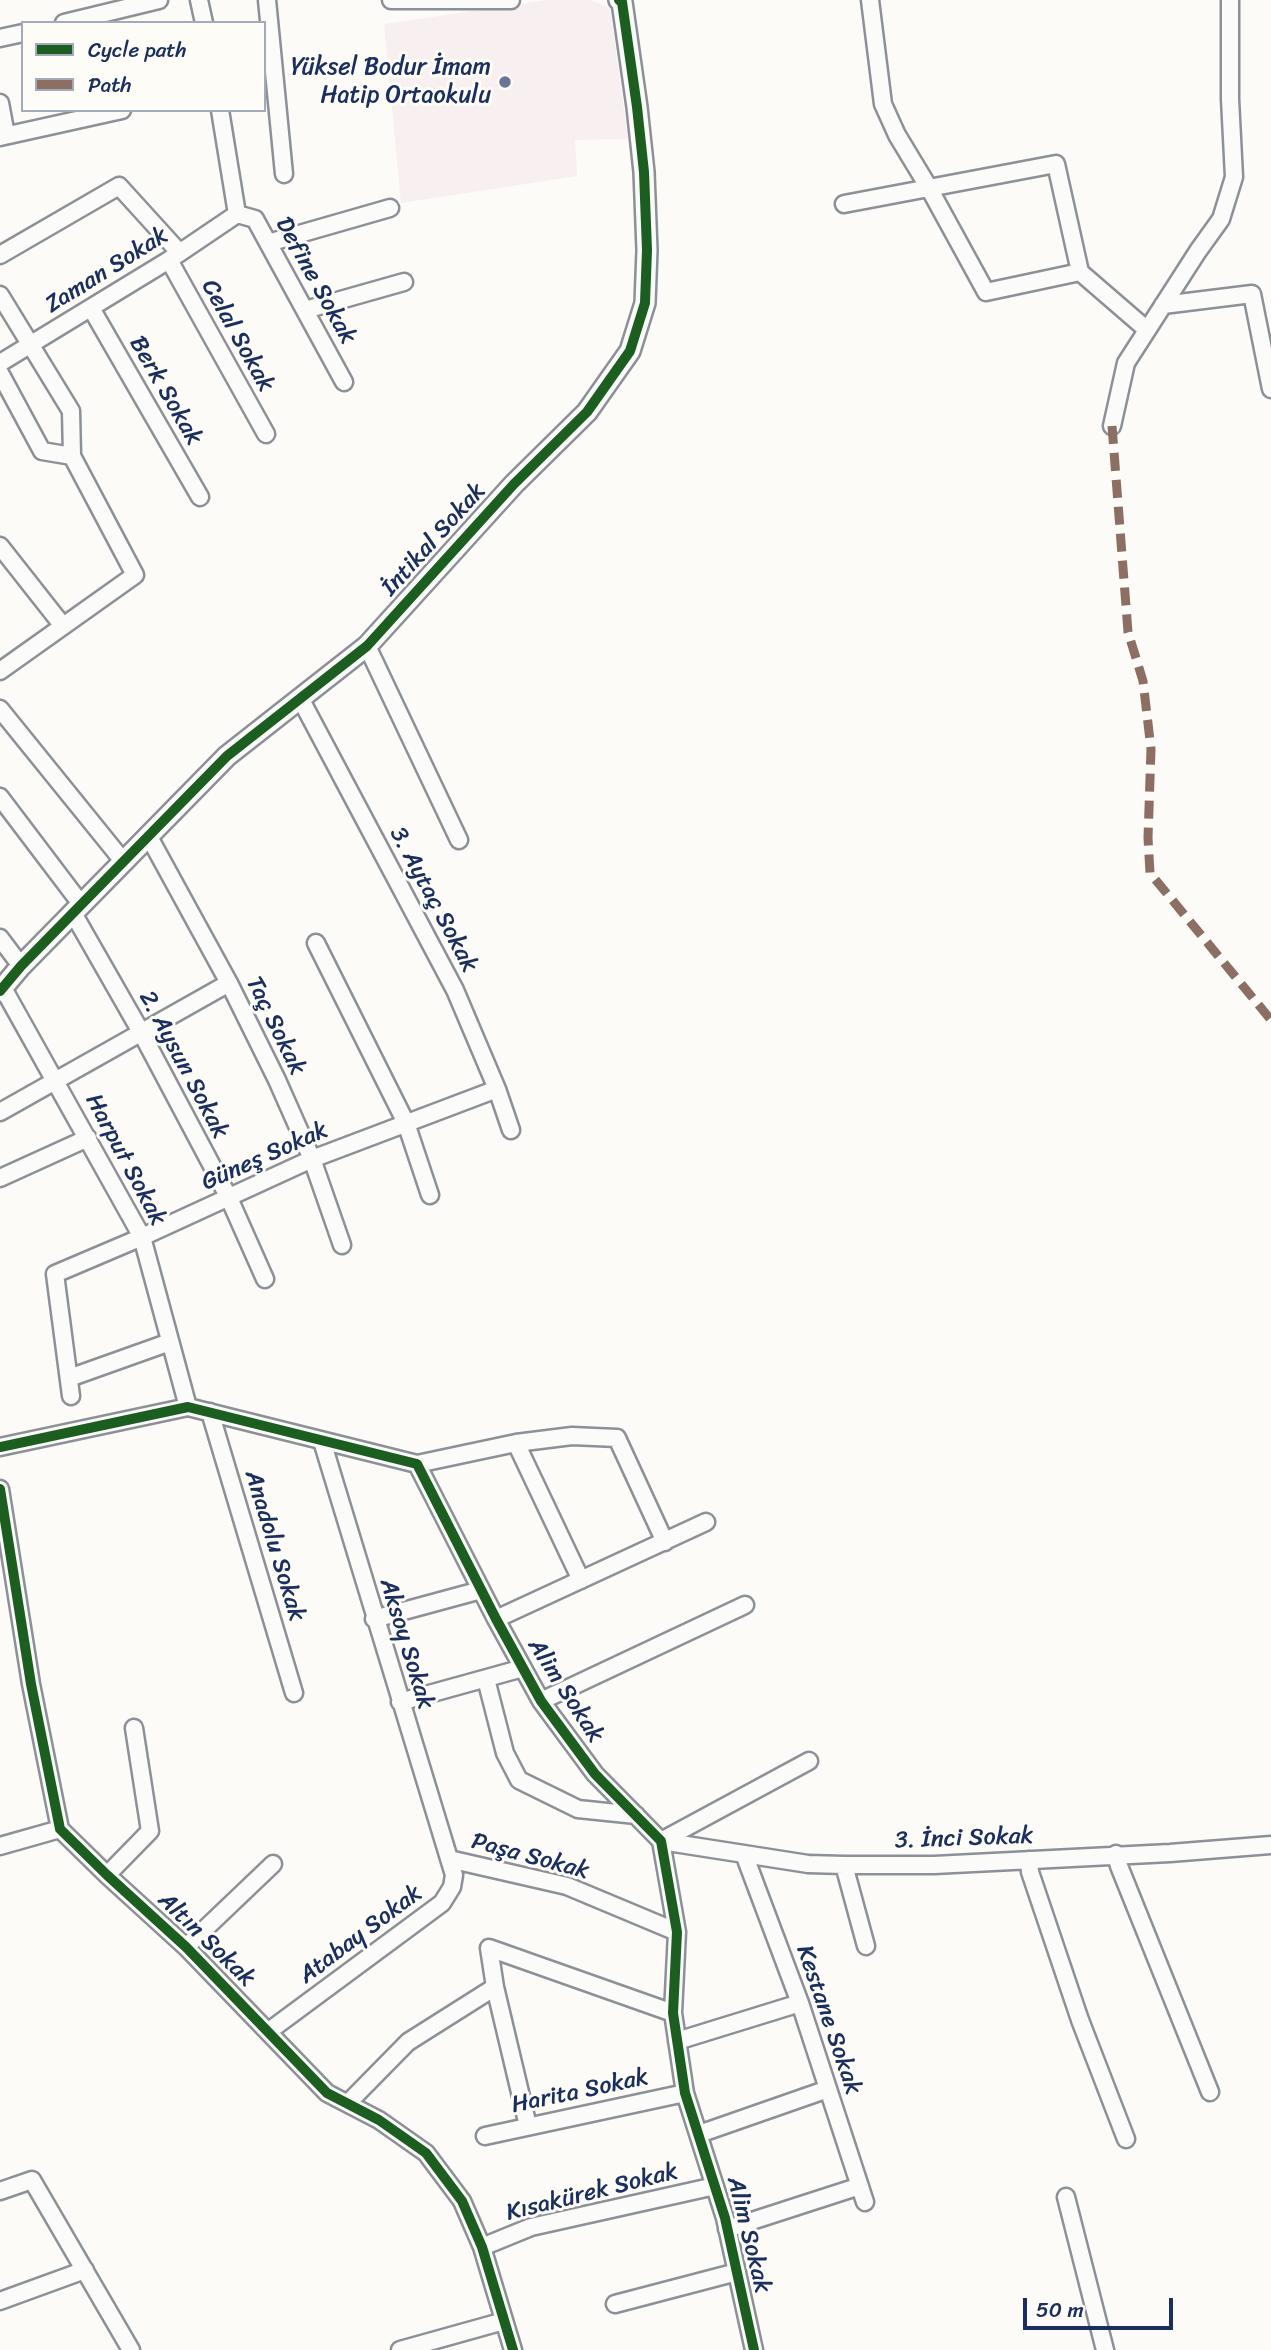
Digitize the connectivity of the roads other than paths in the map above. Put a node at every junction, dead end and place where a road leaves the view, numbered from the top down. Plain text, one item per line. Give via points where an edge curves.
1 (159, 0) edge
2 (199, 0) edge
3 (267, 0) edge
4 (391, 0) edge
5 (512, 0) edge
6 (619, 0) edge
7 (870, 0) edge
8 (1230, 0) edge
9 (72, 21) edge
10 (204, 21) edge
11 (21, 33) edge
12 (0, 38) edge
13 (0, 103) edge
14 (113, 112) edge
15 (220, 112) edge
16 (3, 136) edge
17 (284, 174) dead end
18 (929, 188) junction
19 (844, 204) dead end
20 (390, 208) dead end
21 (237, 214) junction
22 (268, 243) junction
23 (0, 255) edge
24 (174, 256) junction
25 (1080, 272) junction
26 (404, 282) dead end
27 (0, 295) edge
28 (1163, 305) junction
29 (91, 308) junction
30 (305, 310) junction
31 (1146, 329) junction
32 (31, 345) junction
33 (0, 363) edge
34 (0, 373) edge
35 (344, 382) dead end
36 (1271, 389) edge
37 (1112, 426) dead end
38 (266, 434) dead end
39 (72, 456) junction
40 (200, 497) dead end
41 (0, 546) edge
42 (63, 626) junction
43 (368, 646) junction
44 (0, 671) edge
45 (300, 698) junction
46 (0, 709) edge
47 (0, 797) edge
48 (148, 835) junction
49 (459, 840) dead end
50 (123, 861) junction
51 (77, 908) junction
52 (0, 939) edge
53 (316, 943) dead end
54 (21, 966) junction
55 (229, 984) junction
56 (1, 989) edge
57 (141, 1032) junction
58 (56, 1079) junction
59 (496, 1089) junction
60 (0, 1112) edge
61 (406, 1123) junction
62 (511, 1130) dead end
63 (88, 1138) junction
64 (312, 1159) junction
65 (0, 1178) edge
66 (430, 1195) dead end
67 (229, 1198) junction
68 (142, 1237) junction
69 (342, 1245) dead end
70 (265, 1279) dead end
71 (170, 1342) junction
72 (69, 1378) junction
73 (71, 1396) dead end
74 (188, 1406) junction
75 (210, 1412) junction
76 (322, 1441) junction
77 (516, 1443) junction
78 (0, 1447) edge
79 (417, 1464) junction
80 (0, 1489) edge
81 (706, 1521) dead end
82 (665, 1542) junction
83 (581, 1580) junction
84 (481, 1590) junction
85 (745, 1605) dead end
86 (374, 1619) junction
87 (496, 1619) junction
88 (523, 1668) junction
89 (486, 1679) junction
90 (294, 1693) dead end
91 (541, 1701) junction
92 (400, 1703) junction
93 (134, 1728) dead end
94 (808, 1761) dead end
95 (636, 1815) junction
96 (60, 1829) junction
97 (661, 1841) junction
98 (1271, 1845) edge
99 (0, 1846) edge
100 (744, 1854) junction
101 (1116, 1854) junction
102 (449, 1859) junction
103 (1029, 1860) junction
104 (273, 1864) dead end
105 (844, 1865) junction
106 (107, 1875) junction
107 (677, 1932) junction
108 (866, 1946) dead end
109 (186, 1947) junction
110 (495, 1987) junction
111 (800, 2003) junction
112 (673, 2013) junction
113 (269, 2031) junction
114 (677, 2041) junction
115 (828, 2089) junction
116 (1210, 2092) dead end
117 (685, 2093) junction
118 (348, 2102) junction
119 (527, 2126) junction
120 (699, 2134) junction
121 (485, 2136) dead end
122 (1126, 2139) dead end
123 (715, 2186) junction
124 (0, 2191) edge
125 (1066, 2197) dead end
126 (727, 2229) junction
127 (482, 2247) junction
128 (85, 2270) junction
129 (737, 2272) junction
130 (0, 2301) edge
131 (615, 2304) dead end
132 (504, 2321) junction
133 (131, 2350) edge
134 (400, 2350) edge
135 (513, 2350) edge
136 (754, 2350) edge
137 (1105, 2350) edge

1 - 9 street
2 - 10 street
3 - 17 street
4 - 5 street
6 - 43 street, İntikal Sokak via 637,107 648,250 645,303 630,351 587,412 514,484
7 - 18 street via 883,104
8 - 28 street via 1234,177 1222,219
11 - 12 street
13 - 16 street
14 - 16 street
15 - 21 street
18 - 19 street
18 - 25 street via 986,292
18 - 25 street via 1056,164
20 - 22 street
21 - 22 street, Define Sokak via 256,219
21 - 24 street, Zaman Sokak
22 - 30 street, Define Sokak
23 - 24 street, Celal Sokak via 119,186
24 - 29 street, Zaman Sokak
24 - 38 street, Celal Sokak
25 - 31 street
26 - 30 street
27 - 32 street
28 - 31 street
28 - 36 street via 1252,294
29 - 32 street, Zaman Sokak
29 - 40 street, Berk Sokak
30 - 35 street, Define Sokak
31 - 37 street via 1126,363
32 - 33 street, Zaman Sokak
32 - 39 street via 71,411
34 - 39 street via 43,451
39 - 42 street via 135,575
41 - 42 street
42 - 44 street
43 - 45 street, İntikal Sokak
43 - 49 street
45 - 48 street, İntikal Sokak via 227,756
45 - 59 street, 3. Aytaç Sokak via 455,989
46 - 50 street
47 - 51 street, 2. Aysun Sokak
48 - 50 street, İntikal Sokak
48 - 55 street, Taç Sokak
50 - 51 street, İntikal Sokak
51 - 54 street, İntikal Sokak
51 - 57 street, 2. Aysun Sokak
52 - 54 street
53 - 61 street
54 - 56 street, İntikal Sokak
55 - 57 street
55 - 64 street, Taç Sokak
56 - 58 street, Harput Sokak
57 - 58 street
57 - 67 street, 2. Aysun Sokak
58 - 60 street
58 - 63 street, Harput Sokak
59 - 61 street, Güneş Sokak
59 - 62 street, 3. Aytaç Sokak
61 - 64 street, Güneş Sokak
61 - 66 street
63 - 65 street
63 - 68 street, Harput Sokak
64 - 67 street, Güneş Sokak
64 - 69 street, Taç Sokak
67 - 68 street, Güneş Sokak
67 - 70 street, 2. Aysun Sokak
68 - 71 street, Harput Sokak
68 - 72 street, Güneş Sokak via 55,1274
71 - 72 street
71 - 74 street, Harput Sokak
72 - 73 street
74 - 75 street
74 - 78 street
75 - 76 street
75 - 90 street, Anadolu Sokak
76 - 79 street
76 - 86 street, Aksoy Sokak
77 - 79 street
77 - 82 street via 572,1436 617,1438
77 - 83 street
79 - 84 street, Alim Sokak
80 - 96 street
81 - 82 street, Alim Sokak
82 - 83 street, Alim Sokak
83 - 87 street, Alim Sokak
84 - 86 street
84 - 87 street, Alim Sokak
85 - 91 street, Alim Sokak
86 - 92 street, Aksoy Sokak
87 - 88 street, Alim Sokak
88 - 89 street
88 - 91 street, Alim Sokak
89 - 92 street
89 - 95 street via 505,1754 519,1780 578,1808
91 - 95 street, Alim Sokak via 595,1774
92 - 102 street, Aksoy Sokak
93 - 106 street via 150,1831
94 - 97 street
95 - 97 street, Alim Sokak
96 - 99 street
96 - 106 street, Altın Sokak
97 - 100 street, 3. İnci Sokak
97 - 107 street, Alim Sokak
98 - 101 street, 3. İnci Sokak
100 - 105 street, 3. İnci Sokak
100 - 111 street, Kestane Sokak
101 - 103 street, 3. İnci Sokak
101 - 116 street
102 - 107 street, Paşa Sokak via 567,1886
102 - 113 street, Atabay Sokak via 454,1875 442,1903
103 - 105 street, 3. İnci Sokak
103 - 122 street via 1080,2020
104 - 109 street
105 - 108 street
106 - 109 street, Altın Sokak
107 - 112 street, Alim Sokak
109 - 113 street, Altın Sokak
110 - 112 street via 489,1948
110 - 118 street via 408,2042
110 - 119 street
111 - 114 street
111 - 115 street, Kestane Sokak
112 - 114 street, Alim Sokak
113 - 118 street, Altın Sokak via 327,2093
114 - 117 street, Alim Sokak
115 - 120 street
115 - 126 street, Kestane Sokak via 862,2194
117 - 119 street, Harita Sokak
117 - 120 street, Alim Sokak
118 - 127 street, Altın Sokak via 426,2153 462,2201
119 - 121 street, Harita Sokak
120 - 123 street, Alim Sokak
123 - 126 street, Alim Sokak
123 - 127 street, Kısakürek Sokak via 531,2227
124 - 128 street via 32,2180
125 - 137 street
126 - 129 street, Alim Sokak
127 - 132 street, Altın Sokak
128 - 130 street
128 - 133 street
129 - 131 street
129 - 136 street, Alim Sokak
132 - 134 street
132 - 135 street, Altın Sokak

